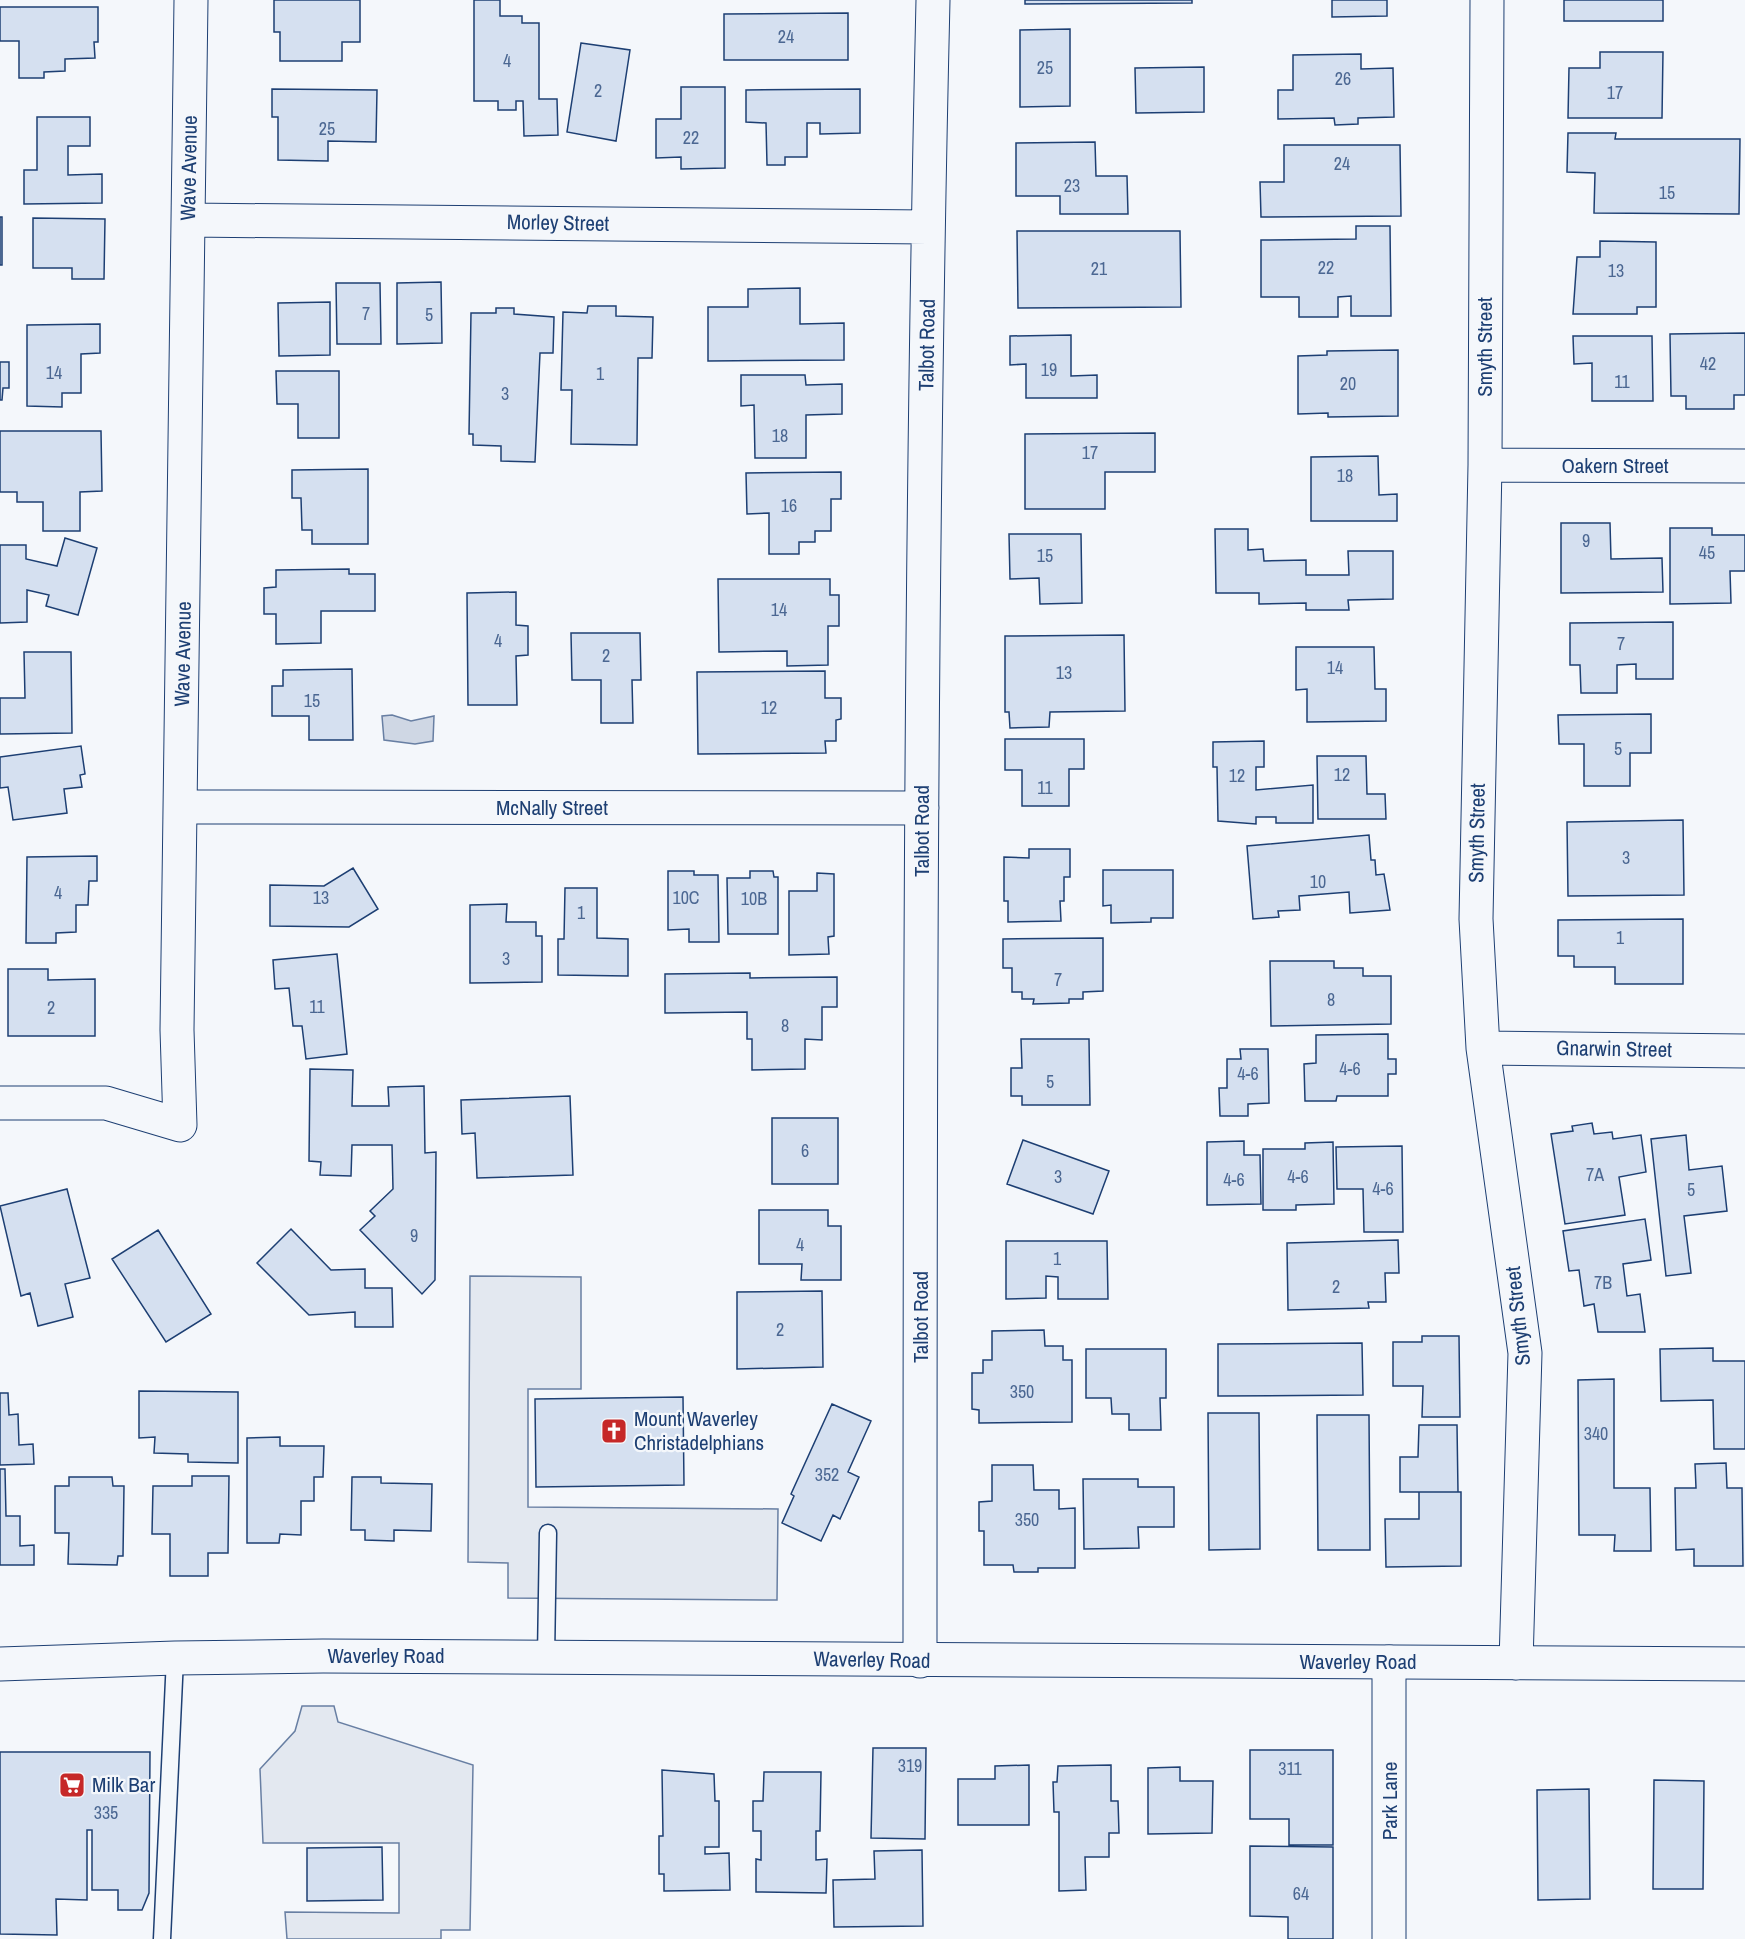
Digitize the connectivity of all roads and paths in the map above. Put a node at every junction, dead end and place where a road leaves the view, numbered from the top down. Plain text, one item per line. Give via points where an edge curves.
1 (191, 0) edge
2 (933, 0) edge
3 (1487, 0) edge
4 (189, 220) junction
5 (928, 227) junction
6 (1485, 465) junction
7 (1745, 466) edge
8 (181, 807) junction
9 (922, 808) junction
10 (1483, 1048) junction
11 (1745, 1051) edge
12 (0, 1103) edge
13 (548, 1533) dead end
14 (546, 1657) junction
15 (175, 1658) junction
16 (920, 1661) junction
17 (1389, 1662) junction
18 (1516, 1663) junction
19 (0, 1664) edge
20 (1745, 1664) edge
21 (162, 1939) edge
22 (1389, 1939) edge

1 - 4 street, Wave Avenue
2 - 5 street, Talbot Road
3 - 6 street, Smyth Street
4 - 5 street, Morley Street
4 - 8 street, Wave Avenue
5 - 9 street, Talbot Road
6 - 7 street, Oakern Street
6 - 10 street, Smyth Street via 1476,919
8 - 9 street, McNally Street
8 - 12 street, Wave Avenue via 177,1030 180,1125 106,1103
9 - 16 street, Talbot Road
10 - 11 street, Gnarwin Street
10 - 18 street, Smyth Street via 1525,1353
13 - 14 lane
14 - 15 street, Waverley Road
14 - 16 street, Waverley Road
15 - 19 street, Waverley Road
15 - 21 lane
16 - 17 street, Waverley Road
17 - 18 street, Waverley Road
17 - 22 street, Park Lane
18 - 20 street, Waverley Road

